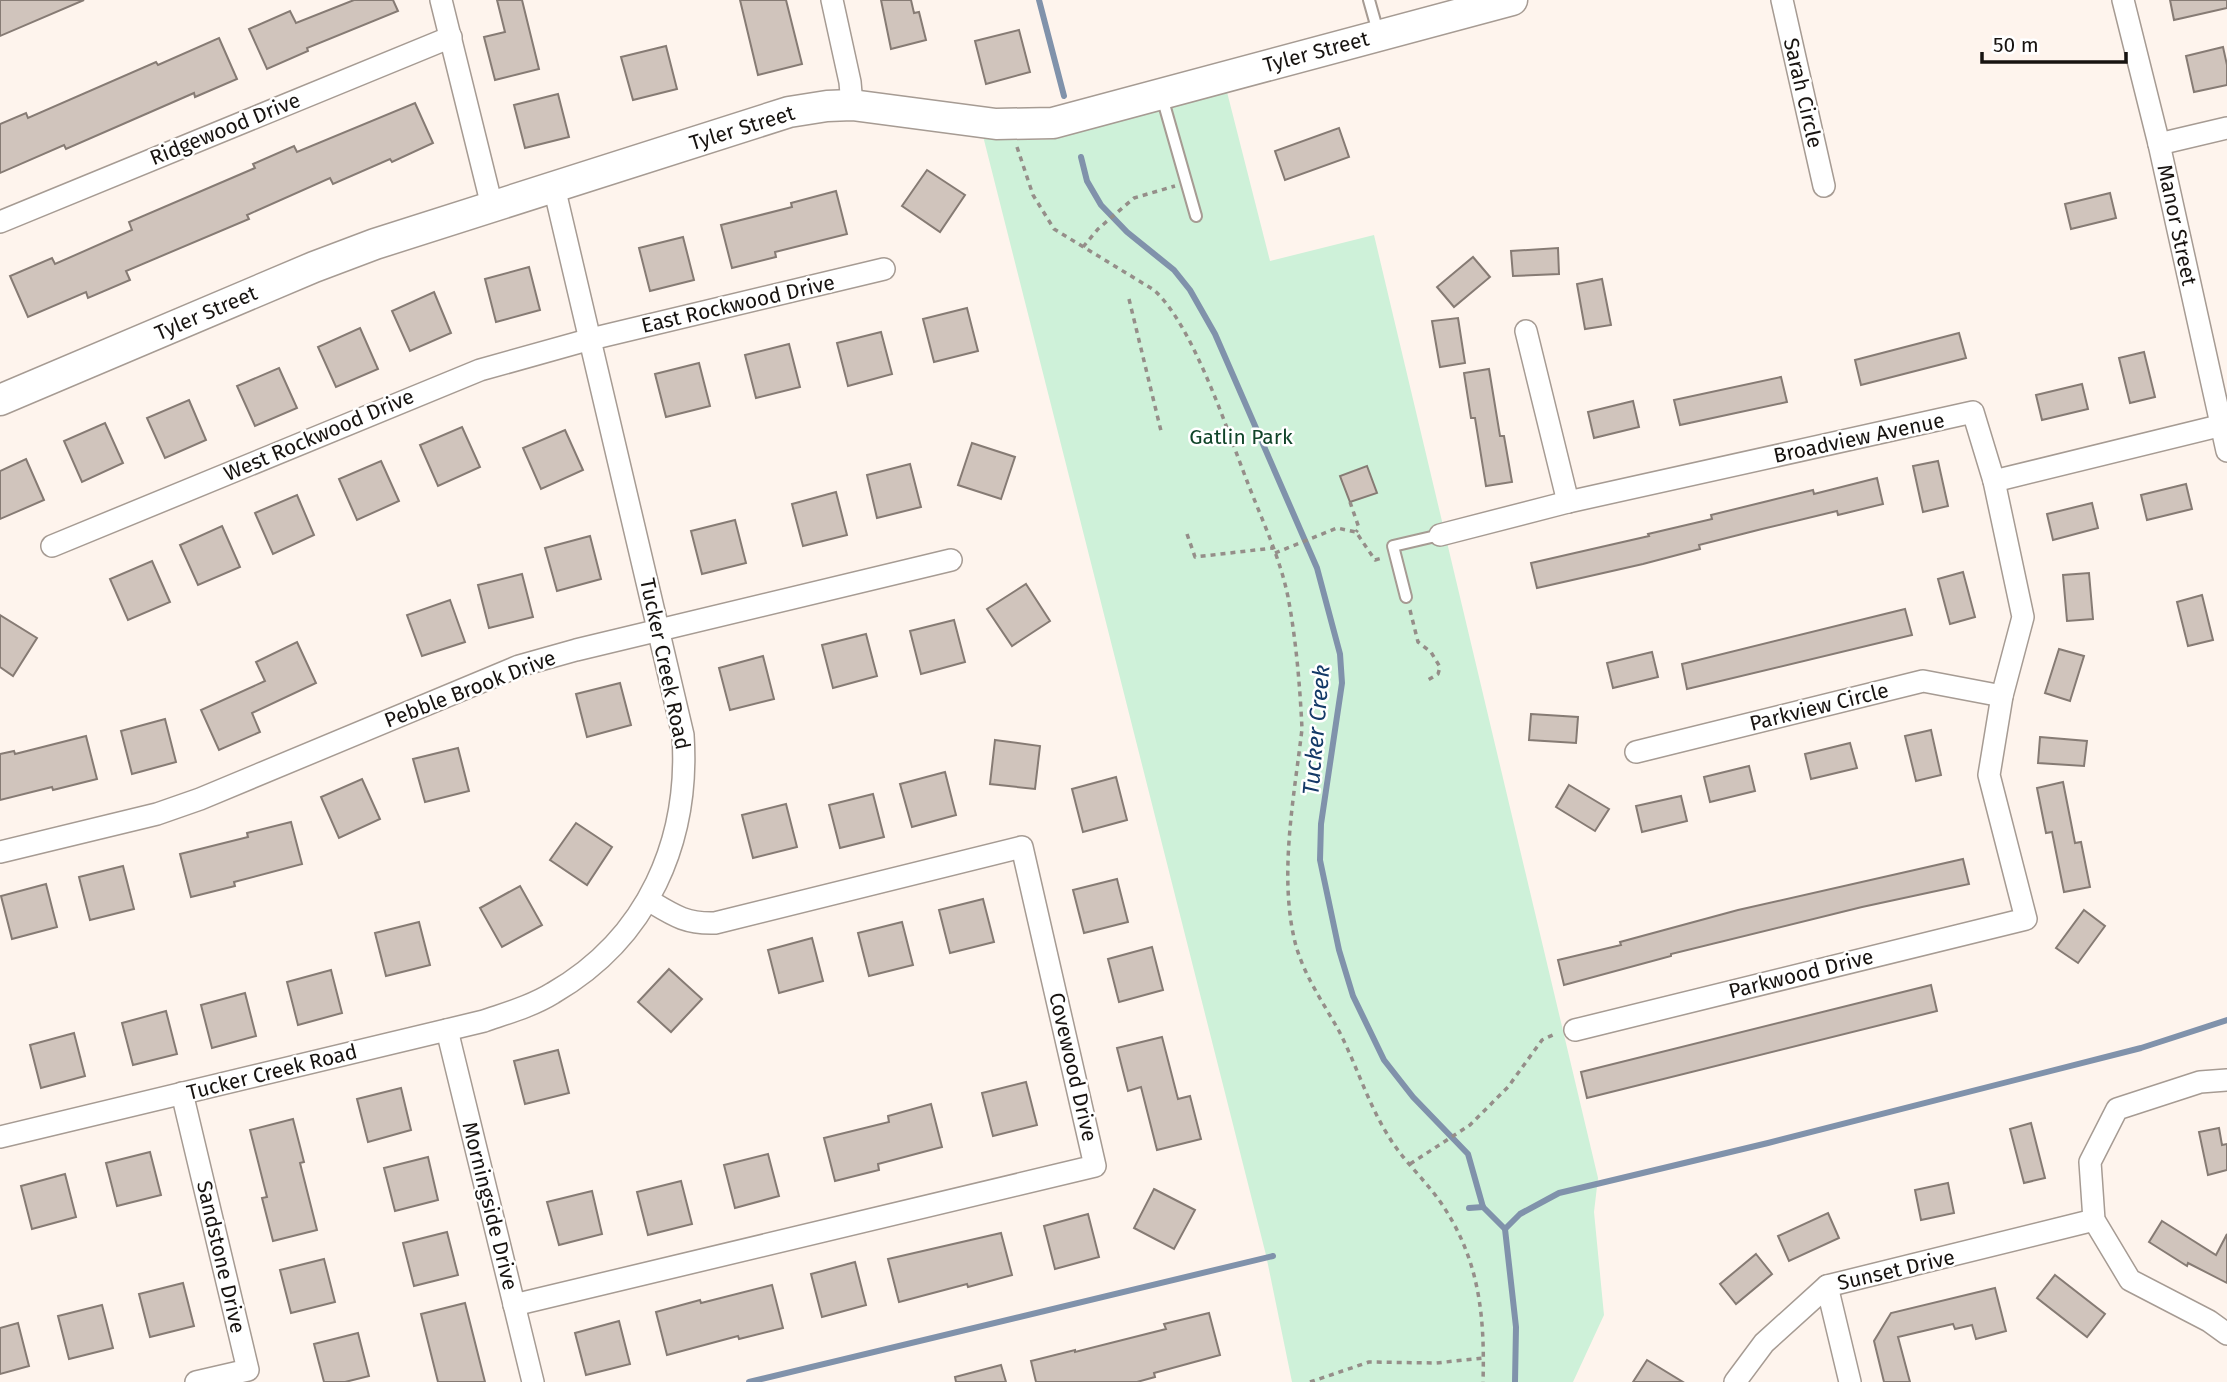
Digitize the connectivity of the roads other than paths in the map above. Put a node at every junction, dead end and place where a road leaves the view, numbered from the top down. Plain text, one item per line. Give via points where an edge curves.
1 (441, 0) edge
2 (832, 0) edge
3 (1369, 0) edge
4 (1512, 0) edge
5 (1782, 0) edge
6 (2123, 0) edge
7 (1379, 35) junction
8 (451, 37) junction
9 (1162, 94) junction
10 (852, 105) junction
11 (2227, 128) edge
12 (2159, 144) junction
13 (1824, 186) dead end
14 (554, 187) junction
15 (492, 206) junction
16 (1196, 216) dead end
17 (0, 222) edge
18 (884, 269) dead end
19 (1526, 331) dead end
20 (591, 339) junction
21 (0, 400) edge
22 (2224, 424) edge
23 (2227, 451) edge
24 (1994, 481) junction
25 (1567, 502) junction
26 (1440, 535) joint
27 (52, 546) dead end
28 (951, 560) dead end
29 (1406, 597) dead end
30 (659, 630) junction
31 (2002, 696) junction
32 (1636, 752) dead end
33 (0, 852) edge
34 (648, 900) junction
35 (447, 1030) junction
36 (1565, 1031) road end
37 (2227, 1080) edge
38 (182, 1093) junction
39 (0, 1137) edge
40 (2094, 1220) junction
41 (1827, 1286) junction
42 (514, 1305) junction
43 (2227, 1334) edge
44 (196, 1382) edge
45 (533, 1382) edge
46 (1735, 1382) edge
47 (1850, 1382) edge

1 - 8 street
2 - 10 street
3 - 7 lane
4 - 7 street, Tyler Street
5 - 13 street, Sarah Circle
6 - 12 street, Manor Street
7 - 9 street, Tyler Street
8 - 15 street
8 - 17 street, Ridgewood Drive
9 - 10 street, Tyler Street via 1053,123 1027,125
9 - 16 lane
10 - 14 street, Tyler Street via 789,112
11 - 12 street
12 - 22 street, Manor Street
14 - 15 street, Tyler Street
14 - 20 street, Tucker Creek Road
15 - 21 street, Tyler Street via 314,267
18 - 20 street, East Rockwood Drive
19 - 25 street
20 - 27 street, West Rockwood Drive via 446,383
20 - 30 street, Tucker Creek Road
22 - 23 street, Manor Street
22 - 24 street
24 - 25 street, Broadview Avenue via 1973,412
24 - 31 street via 2024,617
25 - 26 street, Broadview Avenue
26 - 29 lane via 1393,547
28 - 30 street, Pebble Brook Drive
30 - 33 street, Pebble Brook Drive via 519,666 190,803
30 - 34 street, Tucker Creek Road via 683,735 685,765 675,834
31 - 32 street, Parkview Circle via 1923,681
31 - 36 street, Parkwood Drive via 1989,775 2026,919
34 - 35 street, Tucker Creek Road via 614,945 553,993 520,1009
34 - 42 street, Covewood Drive via 681,920 715,923 1022,848 1096,1166
35 - 38 street, Tucker Creek Road
35 - 42 street, Morningside Drive
37 - 40 street via 2200,1082 2117,1109 2090,1162
38 - 39 street, Tucker Creek Road
38 - 44 street, Sandstone Drive via 248,1370
40 - 41 street, Sunset Drive
40 - 43 street via 2130,1280
41 - 46 street, Sunset Drive via 1764,1343
41 - 47 street
42 - 45 street, Morningside Drive

